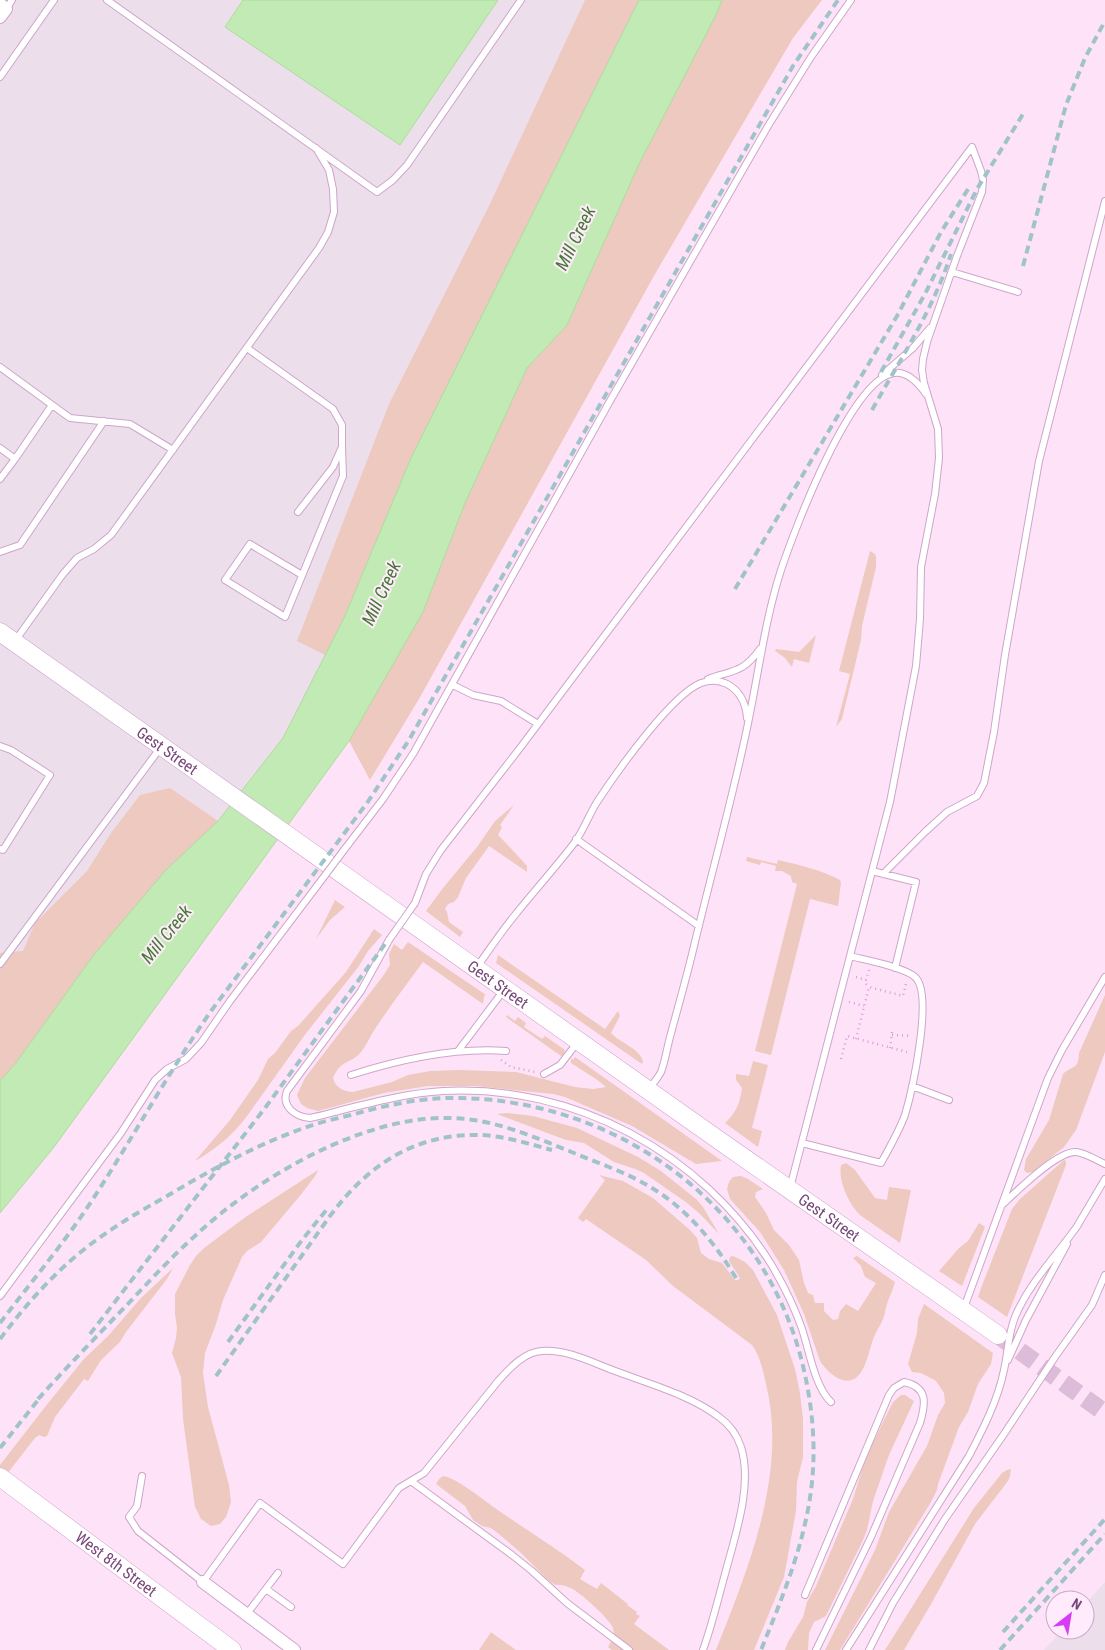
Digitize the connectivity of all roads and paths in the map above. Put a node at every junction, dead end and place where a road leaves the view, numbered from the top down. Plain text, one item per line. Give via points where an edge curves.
1 (54, 0) edge
2 (107, 0) edge
3 (521, 0) edge
4 (850, 0) edge
5 (0, 77) edge
6 (316, 148) junction
7 (1105, 201) edge
8 (952, 272) junction
9 (1018, 292) dead end
10 (940, 309) junction
11 (247, 348) junction
12 (0, 367) edge
13 (868, 391) junction
14 (930, 402) junction
15 (52, 405) junction
16 (104, 421) junction
17 (342, 447) junction
18 (0, 448) edge
19 (173, 450) junction
20 (15, 459) junction
21 (0, 478) edge
22 (298, 512) dead end
23 (0, 552) edge
24 (302, 576) junction
25 (7, 637) edge
26 (763, 641) junction
27 (700, 683) junction
28 (453, 685) junction
29 (538, 724) junction
30 (746, 734) junction
31 (0, 746) edge
32 (162, 746) junction
33 (576, 839) junction
34 (0, 849) edge
35 (872, 870) junction
36 (883, 874) junction
37 (699, 926) junction
38 (850, 956) junction
39 (0, 964) edge
40 (476, 968) junction
41 (895, 968) junction
42 (909, 973) junction
43 (1105, 977) edge
44 (865, 983) dead end
45 (869, 987) junction
46 (504, 989) junction
47 (858, 1005) dead end
48 (864, 1006) junction
49 (920, 1037) junction
50 (856, 1039) junction
51 (579, 1041) junction
52 (890, 1048) junction
53 (493, 1050) junction
54 (458, 1051) junction
55 (506, 1051) dead end
56 (918, 1055) junction
57 (841, 1059) dead end
58 (544, 1074) joint
59 (351, 1075) dead end
60 (912, 1086) junction
61 (648, 1090) junction
62 (949, 1100) dead end
63 (802, 1143) junction
64 (1105, 1164) edge
65 (1105, 1179) edge
66 (789, 1189) junction
67 (1002, 1204) junction
68 (1078, 1225) junction
69 (1105, 1275) edge
70 (0, 1296) edge
71 (963, 1311) junction
72 (998, 1335) tunnel mouth
73 (1004, 1370) junction
74 (831, 1402) dead end
75 (142, 1476) dead end
76 (0, 1477) edge
77 (411, 1481) junction
78 (278, 1573) dead end
79 (203, 1582) junction
80 (266, 1589) junction
81 (805, 1595) dead end
82 (290, 1607) dead end
83 (246, 1614) junction
84 (232, 1650) edge
85 (294, 1650) edge
86 (629, 1650) edge
87 (703, 1650) edge
88 (816, 1650) edge
89 (846, 1650) edge
90 (869, 1650) edge

1 - 5 lane
2 - 6 lane
3 - 6 lane via 407,164 377,192
4 - 28 lane via 768,126
6 - 11 lane via 329,170 333,189 334,212 328,232
7 - 36 lane via 1039,461 984,783 975,797 947,812
8 - 9 lane
8 - 10 lane
8 - 29 lane via 982,192 981,171 972,147
10 - 13 lane via 923,338
10 - 14 lane via 922,365
11 - 17 lane via 332,409 342,425
11 - 19 lane
12 - 15 lane
13 - 14 lane via 884,376 900,373 915,382
13 - 26 lane via 835,443 802,512 777,583
14 - 35 lane via 938,429 939,458 922,558 916,658 890,802
15 - 16 lane via 70,418
15 - 20 lane
16 - 19 lane via 130,424
16 - 23 lane via 20,545
17 - 22 lane via 333,466
17 - 24 lane via 343,476
18 - 20 lane
19 - 25 lane via 111,535 76,558
20 - 21 lane
24 - 24 lane via 250,544 225,580 285,617
25 - 32 street, Gest Street
26 - 27 lane via 753,658 742,668
26 - 30 lane
27 - 30 lane via 720,682 737,691 747,711
27 - 33 lane via 657,721 602,796
28 - 29 lane via 473,695 501,701
28 - 70 lane, bridge via 383,799 201,1043 186,1059 155,1080 121,1133
29 - 74 lane, bridge via 435,859 415,903 389,940 372,974 287,1091 286,1099 292,1111 310,1118 400,1096 458,1091 508,1095 574,1109 620,1128 662,1152 694,1176 751,1234 792,1303 821,1390
30 - 37 lane
31 - 34 lane via 50,775 3,850
32 - 39 lane
32 - 40 street, Gest Street
33 - 37 lane
33 - 40 lane
35 - 36 lane
35 - 38 lane
36 - 41 lane via 916,882
37 - 61 lane via 661,1072
38 - 41 lane
38 - 63 lane
40 - 46 street, Gest Street
41 - 42 lane
42 - 45 path via 903,996
42 - 49 lane via 917,979 921,990
43 - 67 lane via 1048,1078
44 - 45 path
45 - 48 path
46 - 51 street, Gest Street
46 - 54 lane
47 - 48 path
48 - 50 path
49 - 52 path via 892,1034
49 - 56 lane
50 - 52 path
50 - 57 path via 847,1036
51 - 58 lane via 560,1065
51 - 61 street, Gest Street
52 - 56 path
53 - 54 lane
53 - 55 lane
53 - 58 path via 511,1067
54 - 59 lane via 392,1063
56 - 60 lane
60 - 62 lane
60 - 63 lane via 903,1118 881,1163
61 - 66 street, Gest Street
63 - 66 lane
64 - 67 lane via 1075,1152 1064,1155 1046,1166
65 - 68 lane
66 - 71 street, Gest Street
67 - 71 lane
68 - 73 lane via 1026,1320
68 - 73 lane via 1043,1271 1015,1316
69 - 90 lane via 1092,1305 922,1556
71 - 72 street, Gest Street
73 - 89 lane via 991,1411 969,1456
75 - 79 lane via 137,1506 129,1517 138,1531
76 - 84 street, West 8th Street
77 - 79 lane via 399,1488 344,1564 260,1503
77 - 86 lane via 512,1555 567,1603
77 - 87 lane via 424,1473 499,1380 517,1362 536,1352 572,1355 678,1395 706,1409 735,1435 742,1449 744,1478 734,1542
78 - 80 lane
79 - 83 street
80 - 82 lane
80 - 83 lane
81 - 88 lane via 889,1395 904,1382 912,1385 925,1399 920,1423 872,1538
83 - 85 street

